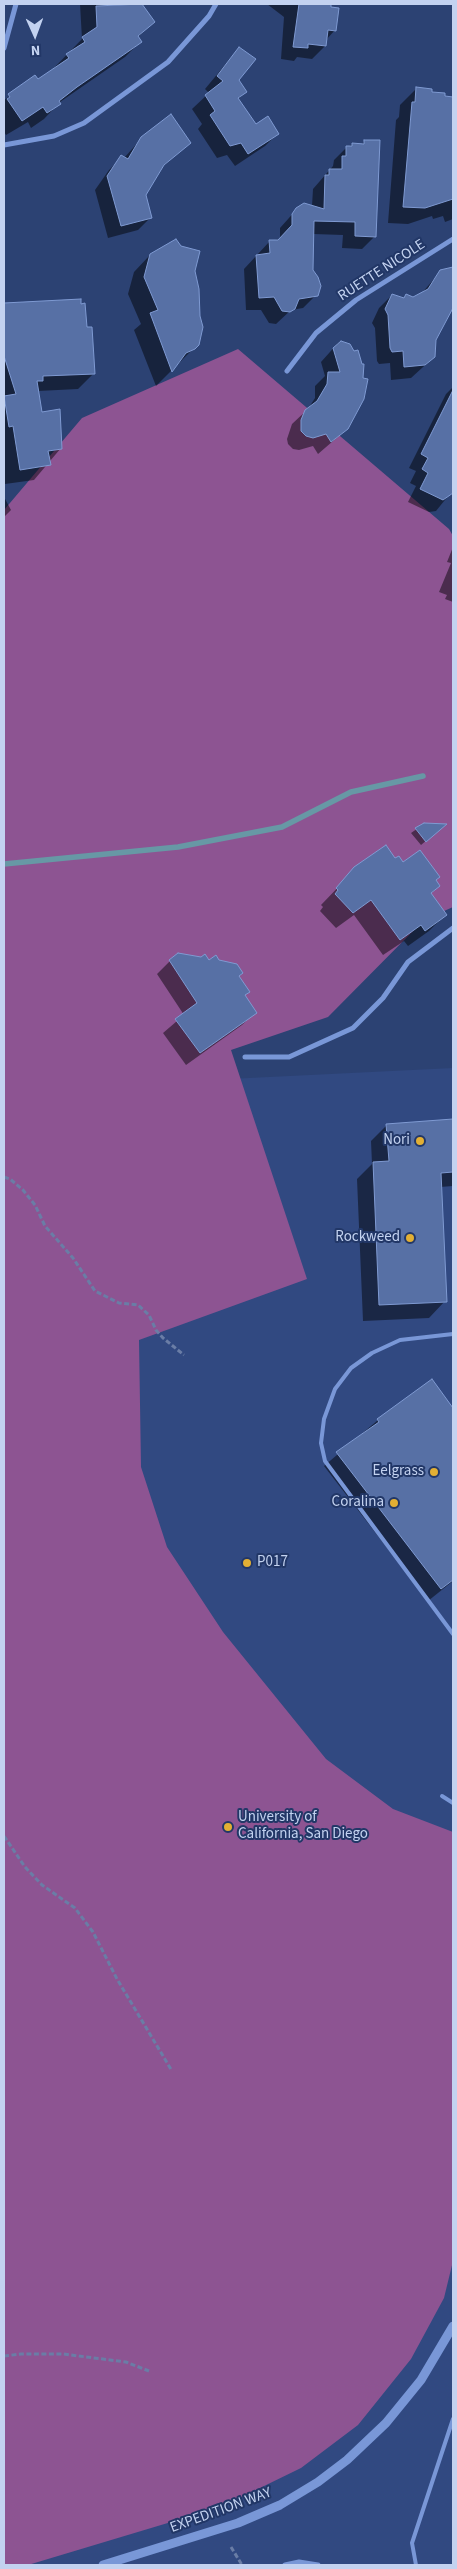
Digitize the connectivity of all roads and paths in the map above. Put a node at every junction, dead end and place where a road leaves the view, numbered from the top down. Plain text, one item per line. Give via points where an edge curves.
1 (16, 4) edge
2 (216, 4) edge
3 (4, 48) edge
4 (4, 145) edge
5 (453, 239) edge
6 (287, 370) dead end
7 (453, 928) edge
8 (245, 1057) dead end
9 (4, 1177) edge
10 (453, 1334) edge
11 (184, 1355) dead end
12 (453, 1634) edge
13 (442, 1796) dead end
14 (453, 1803) edge
15 (4, 1836) edge
16 (172, 2071) dead end
17 (453, 2326) edge
18 (4, 2356) edge
19 (148, 2371) dead end
20 (453, 2419) edge
21 (231, 2547) dead end
22 (103, 2565) edge
23 (242, 2565) edge
24 (285, 2565) edge
25 (318, 2565) edge
26 (416, 2565) edge

1 - 3 street
2 - 4 street via 168,62 84,123 54,136
5 - 6 street, RUETTE NICOLE via 356,300 316,333
7 - 8 street via 408,962 383,998 353,1028 289,1057
9 - 11 path via 10,1178 35,1205 45,1226 73,1258 95,1291 119,1302 138,1305 149,1315 163,1338
10 - 12 lane via 400,1340 372,1353 351,1368 334,1390 324,1419 321,1443 325,1461
13 - 14 lane
15 - 16 path via 42,1886 75,1908 93,1932
17 - 22 street, EXPEDITION WAY via 421,2380 386,2423 318,2482 280,2505 238,2523
18 - 19 path via 63,2354 126,2362
20 - 26 lane via 412,2543
21 - 23 path
24 - 25 street via 299,2562

